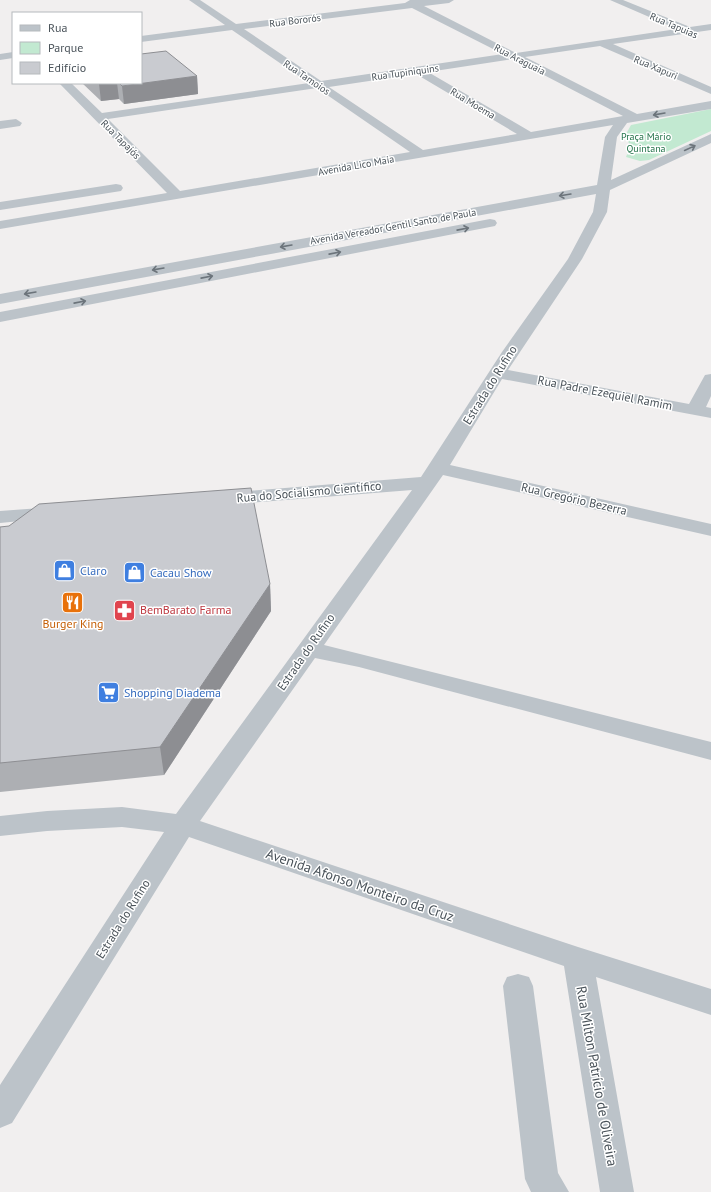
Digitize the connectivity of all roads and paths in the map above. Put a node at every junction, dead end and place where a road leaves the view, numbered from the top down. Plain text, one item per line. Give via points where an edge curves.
1 (194, 0) edge
2 (449, 0) edge
3 (615, 0) edge
4 (408, 2) edge
5 (234, 27) junction
6 (711, 27) edge
7 (687, 30) junction
8 (705, 38) dead end
9 (142, 39) edge
10 (600, 43) junction
11 (12, 55) edge
12 (513, 56) junction
13 (0, 57) edge
14 (418, 70) junction
15 (66, 84) edge
16 (318, 84) junction
17 (711, 91) edge
18 (711, 105) edge
19 (99, 117) junction
20 (629, 119) junction
21 (16, 123) dead end
22 (0, 126) edge
23 (554, 131) junction
24 (528, 135) junction
25 (611, 137) junction
26 (711, 138) edge
27 (421, 154) junction
28 (617, 160) junction
29 (652, 166) junction
30 (116, 188) dead end
31 (177, 195) junction
32 (603, 195) junction
33 (532, 200) junction
34 (0, 206) edge
35 (550, 212) junction
36 (0, 225) edge
37 (253, 252) junction
38 (222, 257) junction
39 (275, 264) junction
40 (230, 273) junction
41 (0, 298) edge
42 (0, 317) edge
43 (498, 373) junction
44 (711, 379) edge
45 (703, 411) edge
46 (432, 475) junction
47 (205, 500) edge
48 (71, 511) edge
49 (0, 517) edge
50 (711, 530) edge
51 (308, 649) junction
52 (711, 751) edge
53 (183, 825) junction
54 (0, 826) edge
55 (578, 959) junction
56 (518, 986) dead end
57 (711, 1002) edge
58 (0, 1113) edge
59 (546, 1188) edge
60 (617, 1192) edge

1 - 5 street, Rua Tamoios
2 - 4 street, Rua Bororós
3 - 7 street, Rua Tapuias
4 - 5 street, Rua Bororós
4 - 12 street, Rua Araguaia
5 - 9 street, Rua Bororós
5 - 16 street, Rua Tamoios
6 - 7 street, Rua Tupiniquins
7 - 8 street, Rua Tapuias
7 - 10 street, Rua Tupiniquins
10 - 12 street, Rua Tupiniquins
10 - 17 street, Rua Xapuri
11 - 13 street
12 - 14 street, Rua Tupiniquins
12 - 20 street, Rua Araguaia
14 - 16 street, Rua Tupiniquins
14 - 24 street, Rua Moema
15 - 19 street, Rua Tapajós
16 - 19 street, Rua Tupiniquins
16 - 27 street, Rua Tamoios
18 -> 20 street, Avenida Lico Maia
19 - 31 street, Rua Tapajós
20 - 23 street, Avenida Lico Maia
20 - 25 street, Estrada do Rufino
21 - 22 street
23 - 24 street, Avenida Lico Maia
23 - 25 street via 589,130
24 - 27 street, Avenida Lico Maia
25 - 28 street, Estrada do Rufino
29 -> 26 street
27 - 31 street, Avenida Lico Maia
28 - 29 street
28 - 32 street, Estrada do Rufino
29 - 32 street
30 - 34 street
31 - 36 street, Avenida Lico Maia
32 -> 33 street, Avenida Vereador Gentil Santo de Paula
32 - 35 street, Avenida Vereador Gentil Santo de Paula
32 - 43 street, Estrada do Rufino via 600,212 574,259
33 - 35 street
33 -> 37 street, Avenida Vereador Gentil Santo de Paula
39 -> 35 street, Avenida Vereador Gentil Santo de Paula
37 - 38 street, Avenida Vereador Gentil Santo de Paula
37 - 39 street, Avenida Vereador Gentil Santo de Paula via 257,261
38 - 40 street via 234,265
38 -> 41 street, Avenida Vereador Gentil Santo de Paula
39 - 40 street, Avenida Vereador Gentil Santo de Paula
42 -> 40 street, Avenida Vereador Gentil Santo de Paula
43 - 45 street, Rua Padre Ezequiel Ramim
43 - 46 street, Estrada do Rufino
44 - 45 street
46 - 47 street, Rua do Socialismo Científico
46 - 50 street, Rua Gregório Bezerra
46 - 51 street, Estrada do Rufino
48 - 49 street
51 - 52 street
51 - 53 street, Estrada do Rufino
53 - 54 street, Avenida Afonso Monteiro da Cruz via 122,817
53 - 55 street, Avenida Afonso Monteiro da Cruz
53 - 58 street, Estrada do Rufino
55 - 57 street, Avenida Afonso Monteiro da Cruz
55 - 60 street, Rua Milton Patrício de Oliveira
56 - 59 street

